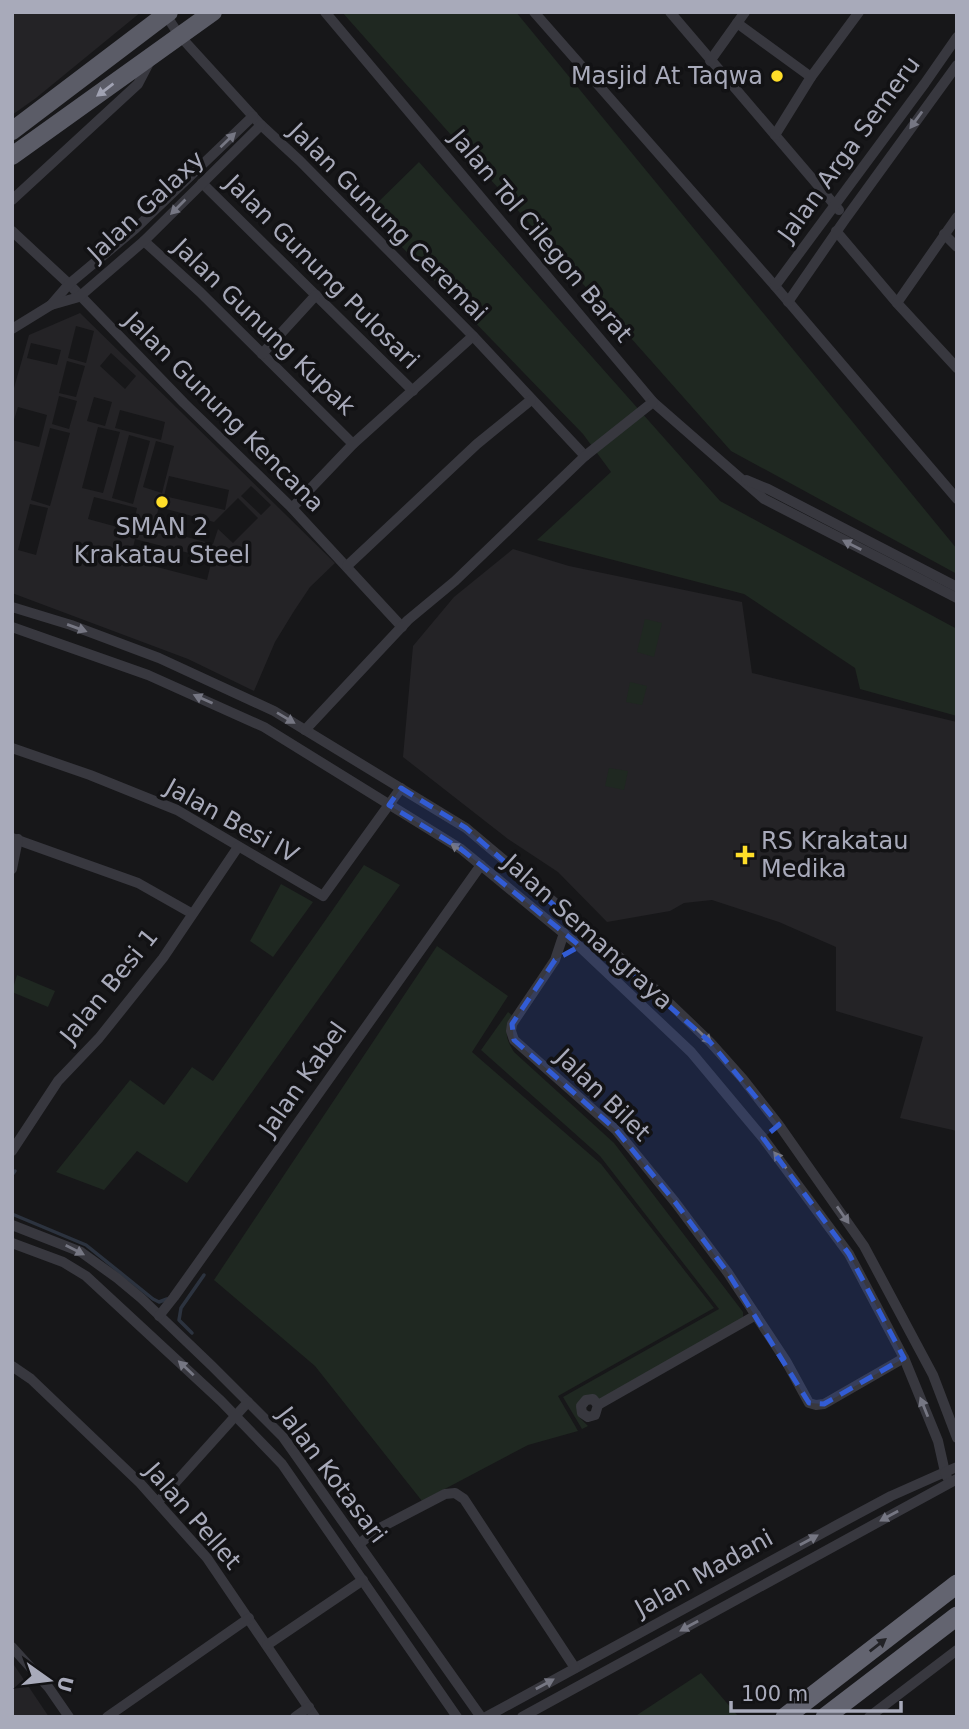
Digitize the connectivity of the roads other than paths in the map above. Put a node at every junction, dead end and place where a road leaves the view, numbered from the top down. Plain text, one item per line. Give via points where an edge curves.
1 (213, 12) edge
2 (325, 12) edge
3 (534, 12) edge
4 (670, 12) edge
5 (745, 12) edge
6 (859, 12) edge
7 (168, 13) edge
8 (737, 23) junction
9 (179, 35) junction
10 (957, 37) edge
11 (156, 52) junction
12 (710, 61) junction
13 (957, 65) edge
14 (811, 77) junction
15 (253, 116) junction
16 (261, 125) junction
17 (12, 131) edge
18 (775, 135) junction
19 (12, 156) edge
20 (202, 183) junction
21 (12, 200) edge
22 (835, 206) junction
23 (957, 217) edge
24 (846, 218) junction
25 (12, 231) edge
26 (836, 231) junction
27 (944, 234) junction
28 (144, 241) junction
29 (957, 247) edge
30 (69, 285) junction
31 (775, 286) junction
32 (316, 295) junction
33 (79, 297) junction
34 (788, 302) junction
35 (897, 303) junction
36 (51, 305) junction
37 (12, 329) edge
38 (473, 336) junction
39 (262, 354) junction
40 (957, 369) edge
41 (413, 391) junction
42 (531, 400) junction
43 (653, 402) junction
44 (353, 444) junction
45 (585, 456) junction
46 (737, 477) junction
47 (957, 499) edge
48 (292, 508) junction
49 (347, 566) junction
50 (957, 587) edge
51 (957, 598) edge
52 (12, 607) edge
53 (402, 626) junction
54 (12, 627) edge
55 (305, 730) junction
56 (12, 748) edge
57 (401, 788) junction
58 (389, 805) junction
59 (15, 839) edge
60 (238, 846) junction
61 (481, 865) junction
62 (12, 869) edge
63 (191, 913) junction
64 (565, 933) junction
65 (579, 946) junction
66 (555, 960) junction
67 (779, 1125) junction
68 (763, 1138) junction
69 (12, 1151) edge
70 (12, 1225) edge
71 (12, 1243) edge
72 (162, 1312) junction
73 (756, 1315) junction
74 (904, 1358) junction
75 (12, 1366) edge
76 (248, 1402) junction
77 (598, 1405) dead end
78 (235, 1415) junction
79 (957, 1438) edge
80 (957, 1467) edge
81 (945, 1472) junction
82 (954, 1483) edge
83 (158, 1502) junction
84 (359, 1544) junction
85 (363, 1580) junction
86 (957, 1584) edge
87 (957, 1616) edge
88 (249, 1618) junction
89 (267, 1645) junction
90 (12, 1647) edge
91 (957, 1650) edge
92 (575, 1668) junction
93 (312, 1712) edge
94 (69, 1717) edge
95 (107, 1717) edge
96 (295, 1717) edge
97 (457, 1717) edge
98 (483, 1717) edge
99 (522, 1717) edge
100 (785, 1717) edge
101 (825, 1717) edge
102 (869, 1717) edge

1 - 9 highway
2 - 43 street, Jalan Tol Cilegon Barat
3 - 31 street
4 - 12 street
5 - 8 street
6 - 14 street
7 - 9 street, Jalan Gunung Ceremai
7 - 17 highway
8 - 12 street
8 - 14 street
9 - 11 highway
9 - 15 street, Jalan Gunung Ceremai
10 - 22 street, Jalan Arga Semeru
11 -> 19 highway
11 - 21 street via 138,84
12 - 18 street
13 -> 24 street, Jalan Arga Semeru
14 - 18 street
15 - 16 street, Jalan Gunung Ceremai
30 -> 15 street, Jalan Galaxy
16 - 20 street, Jalan Galaxy
16 - 38 street, Jalan Gunung Ceremai
18 - 22 street
20 -> 28 street, Jalan Galaxy
20 - 32 street, Jalan Gunung Pulosari
22 - 24 street
22 - 31 street, Jalan Arga Semeru
23 - 27 street
24 - 26 street, Jalan Arga Semeru
25 - 30 street, Jalan Gunung Kencana
26 - 34 street, Jalan Arga Semeru
26 - 35 street
27 - 29 street
27 - 35 street
28 - 33 street, Jalan Galaxy
28 - 39 street, Jalan Gunung Kupak
30 - 33 street, Jalan Gunung Kencana
30 - 36 street, Jalan Galaxy
31 - 34 street
32 - 39 street
32 - 41 street, Jalan Gunung Pulosari
33 - 36 street, Jalan Galaxy
33 - 48 street, Jalan Gunung Kencana
34 - 47 street
35 - 40 street
36 - 37 street, Jalan Galaxy
38 - 41 street
38 - 42 street, Jalan Gunung Ceremai
39 - 44 street, Jalan Gunung Kupak
41 - 44 street
42 - 45 street, Jalan Gunung Ceremai
42 - 49 street via 477,444
43 - 45 street
43 - 46 street, Jalan Tol Cilegon Barat
44 - 48 street
45 - 53 street
46 - 50 street
51 -> 46 street, Jalan Tol Cilegon Barat via 764,499
48 - 49 street, Jalan Gunung Kencana
49 - 53 street, Jalan Gunung Kencana
52 -> 55 street, Jalan Semangraya via 159,658
53 - 55 street
58 -> 54 street, Jalan Semangraya via 264,727 148,675
55 - 57 street, Jalan Semangraya
56 - 60 street, Jalan Besi IV via 177,810
57 - 58 street
57 -> 67 street, Jalan Semangraya via 466,828 636,971 710,1042
58 - 60 street, Jalan Besi IV via 323,896
61 -> 58 street, Jalan Semangraya
59 - 62 street
59 - 63 street via 138,883
60 - 63 street, Jalan Besi 1
61 - 64 street, Jalan Semangraya
61 - 72 street, Jalan Kabel
63 - 69 street, Jalan Besi 1 via 163,958 58,1081
64 - 65 street, Jalan Semangraya
64 - 66 street, Jalan Bilet
65 - 66 street
65 - 68 street, Jalan Semangraya via 691,1052
66 - 73 street, Jalan Bilet via 512,1024 514,1040 616,1130
67 - 68 street
67 -> 79 street, Jalan Semangraya via 864,1246 933,1376
74 -> 68 street, Jalan Semangraya via 849,1254
70 -> 72 street, Jalan Kotasari via 80,1252
78 -> 71 street, Jalan Kotasari via 86,1276
72 - 76 street, Jalan Kotasari
73 - 74 street, Jalan Bilet via 813,1405 824,1404
73 - 77 street
81 -> 74 street, Jalan Semangraya via 938,1441
75 - 83 street, Jalan Pellet
76 - 78 street
76 - 84 street, Jalan Kotasari via 283,1437
78 - 83 street
78 - 85 street, Jalan Kotasari via 282,1464
80 - 81 street, Jalan Madani
81 - 82 street, Jalan Semangraya
92 -> 81 street, Jalan Madani via 858,1513
82 -> 99 street, Jalan Madani
83 - 88 street, Jalan Pellet via 207,1558
84 - 92 street via 378,1529 455,1493 464,1499
84 - 98 street, Jalan Kotasari
85 - 89 street
85 - 97 street, Jalan Kotasari
100 -> 86 highway
87 - 101 highway
88 - 89 street, Jalan Pellet
88 - 95 street
89 - 93 street, Jalan Pellet
90 - 94 street via 50,1688
91 - 102 street
98 -> 92 street, Jalan Madani
93 - 96 street

